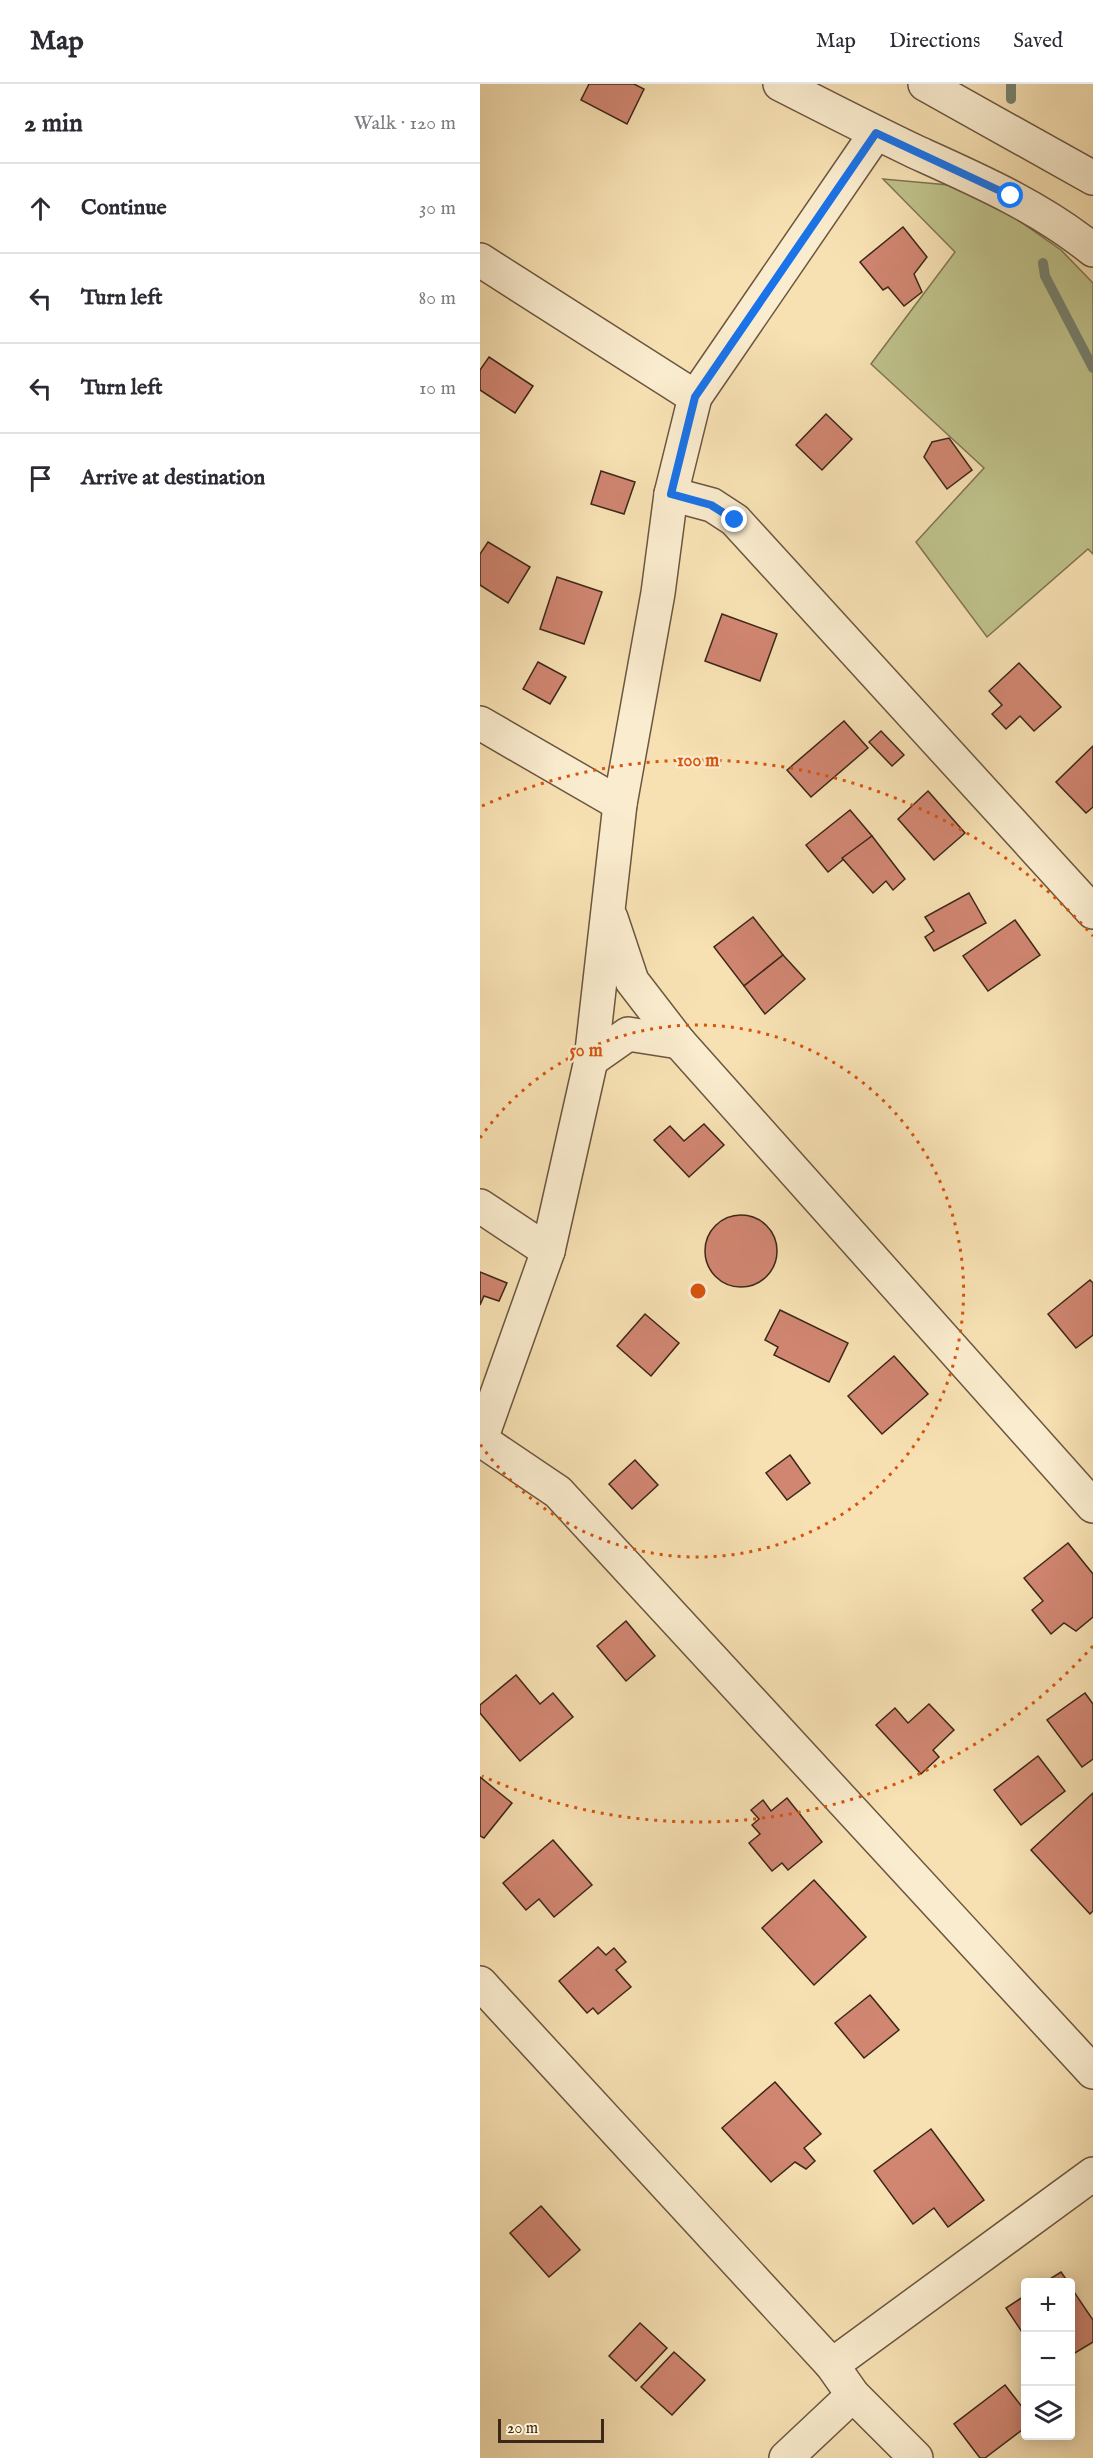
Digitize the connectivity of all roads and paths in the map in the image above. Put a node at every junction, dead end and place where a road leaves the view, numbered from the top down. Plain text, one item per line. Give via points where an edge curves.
1 (780, 84) edge
2 (925, 84) edge
3 (876, 133) junction
4 (1093, 178) edge
5 (1093, 250) edge
6 (480, 261) edge
7 (695, 397) junction
8 (671, 494) junction
9 (480, 723) edge
10 (620, 804) junction
11 (608, 908) junction
12 (1093, 912) edge
13 (679, 1042) junction
14 (591, 1060) junction
15 (480, 1206) edge
16 (548, 1251) junction
17 (480, 1441) edge
18 (1093, 1506) edge
19 (480, 1983) edge
20 (1093, 2072) edge
21 (1093, 2174) edge
22 (832, 2365) junction
23 (853, 2395) junction
24 (786, 2458) edge
25 (916, 2458) edge

1 - 3 street
2 - 4 street
3 - 5 street via 1011,196 1069,230
3 - 7 street
6 - 7 street
7 - 8 street
8 - 10 street via 658,593
8 - 12 street via 711,505 735,520
9 - 10 street
10 - 11 street
11 - 13 street via 632,981
11 - 14 street
13 - 14 street via 628,1034
13 - 18 street
14 - 16 street
15 - 16 street
16 - 17 street
17 - 20 street via 558,1492
19 - 22 street
21 - 22 street
22 - 23 street
23 - 24 street
23 - 25 street

